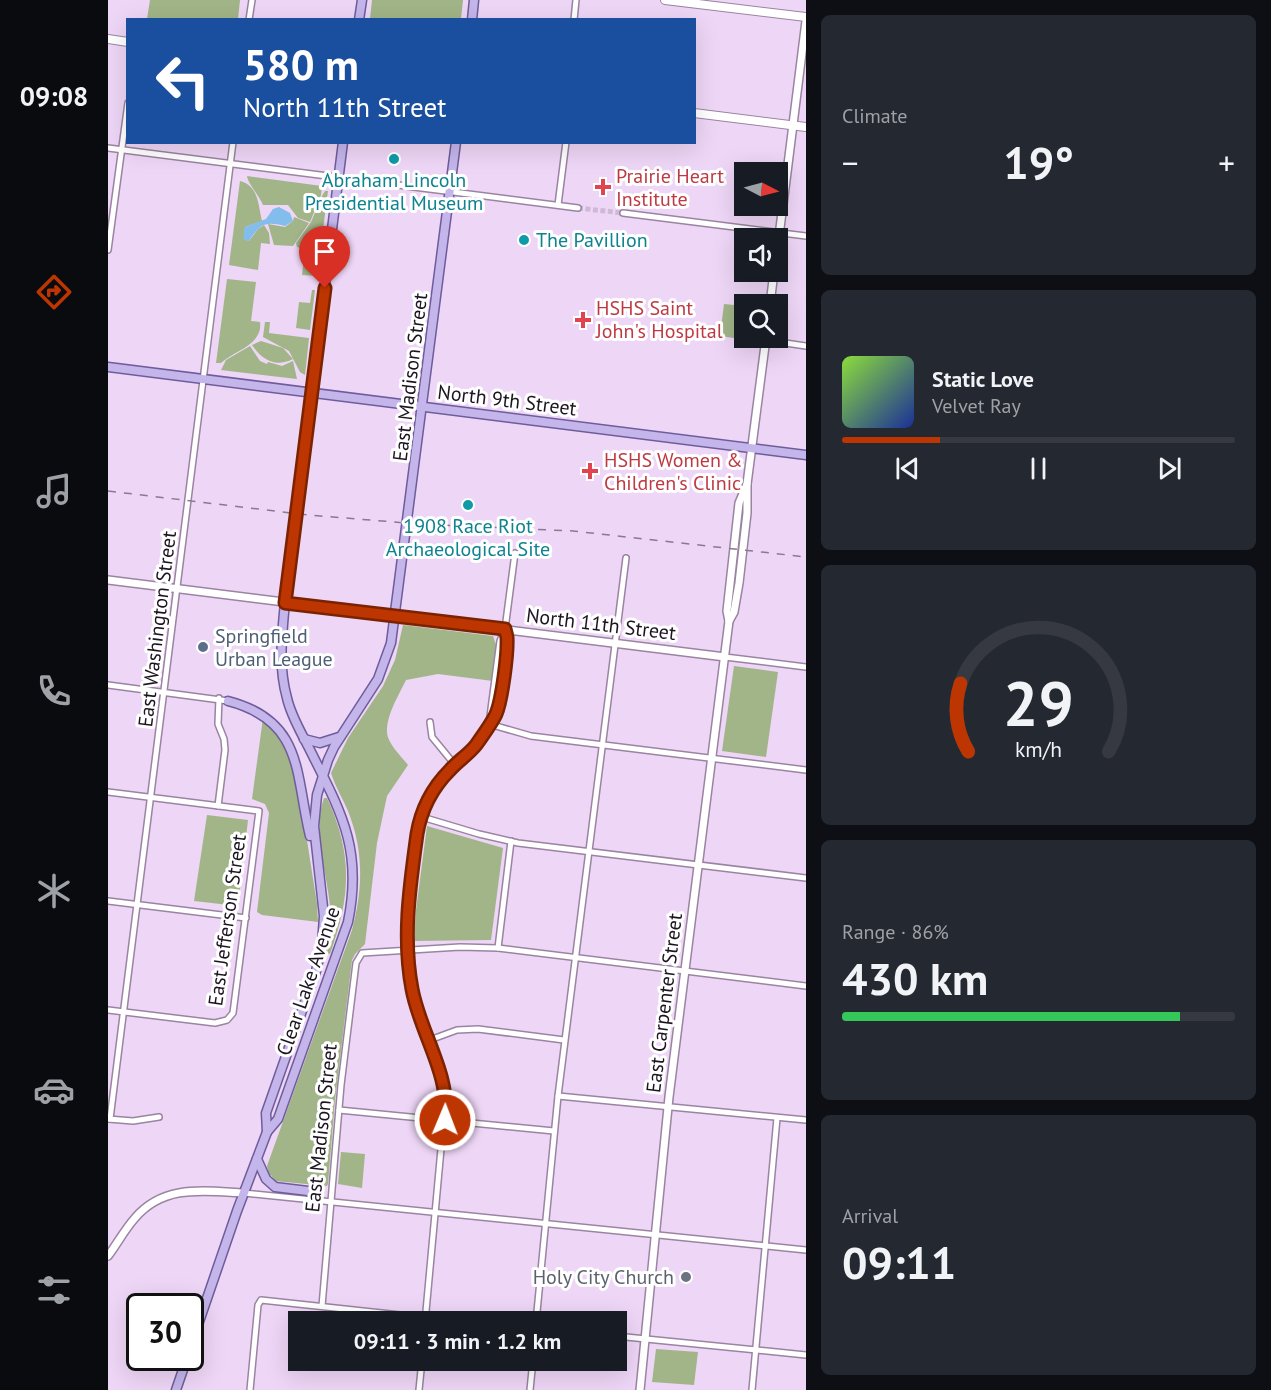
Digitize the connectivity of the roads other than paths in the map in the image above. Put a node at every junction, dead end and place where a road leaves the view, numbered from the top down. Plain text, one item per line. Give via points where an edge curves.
1 (252, 0) edge
2 (362, 0) edge
3 (474, 0) edge
4 (576, 0) edge
5 (665, 0) edge
6 (249, 18) edge
7 (359, 18) edge
8 (472, 18) edge
9 (574, 18) edge
10 (806, 19) edge
11 (108, 39) edge
12 (126, 42) edge
13 (696, 113) edge
14 (126, 116) edge
15 (793, 125) junction
16 (806, 127) edge
17 (233, 144) edge
18 (344, 144) edge
19 (456, 144) edge
20 (566, 144) edge
21 (108, 148) edge
22 (121, 150) junction
23 (230, 164) junction
24 (339, 177) junction
25 (450, 191) junction
26 (558, 205) junction
27 (578, 208) tunnel mouth
28 (623, 213) tunnel mouth
29 (741, 228) edge
30 (781, 228) edge
31 (788, 234) edge
32 (806, 236) edge
33 (108, 250) edge
34 (788, 343) edge
35 (806, 346) edge
36 (765, 348) edge
37 (108, 367) edge
38 (204, 379) junction
39 (313, 392) junction
40 (423, 406) junction
41 (752, 447) junction
42 (806, 455) edge
43 (515, 553) dead end
44 (626, 558) dead end
45 (108, 580) edge
46 (177, 588) junction
47 (285, 603) junction
48 (396, 615) junction
49 (505, 629) junction
50 (615, 643) junction
51 (725, 657) junction
52 (806, 667) edge
53 (108, 685) edge
54 (164, 692) junction
55 (224, 700) junction
56 (430, 722) dead end
57 (489, 724) junction
58 (340, 737) junction
59 (304, 738) junction
60 (602, 745) junction
61 (712, 759) junction
62 (455, 765) junction
63 (806, 770) edge
64 (323, 776) junction
65 (108, 792) edge
66 (151, 798) junction
67 (218, 806) junction
68 (422, 817) junction
69 (511, 841) junction
70 (588, 851) junction
71 (698, 864) junction
72 (319, 872) junction
73 (806, 878) edge
74 (108, 901) edge
75 (137, 904) junction
76 (246, 918) junction
77 (498, 948) junction
78 (407, 950) junction
79 (575, 958) junction
80 (685, 971) junction
81 (806, 986) edge
82 (108, 1010) edge
83 (123, 1012) junction
84 (564, 1040) junction
85 (427, 1041) junction
86 (558, 1096) junction
87 (668, 1107) junction
88 (339, 1110) junction
89 (159, 1117) dead end
90 (777, 1118) junction
91 (109, 1119) edge
92 (445, 1120) junction
93 (806, 1120) edge
94 (554, 1131) junction
95 (267, 1132) junction
96 (257, 1159) junction
97 (244, 1193) junction
98 (318, 1200) junction
99 (330, 1203) junction
100 (435, 1213) junction
101 (546, 1224) junction
102 (654, 1235) junction
103 (766, 1245) junction
104 (806, 1250) edge
105 (108, 1256) edge
106 (322, 1306) junction
107 (204, 1308) edge
108 (359, 1311) edge
109 (426, 1311) edge
110 (537, 1311) edge
111 (627, 1337) edge
112 (645, 1339) junction
113 (756, 1350) junction
114 (806, 1355) edge
115 (183, 1371) edge
116 (421, 1371) edge
117 (531, 1371) edge
118 (178, 1386) edge
119 (250, 1390) edge
120 (419, 1390) edge
121 (530, 1390) edge
122 (640, 1390) edge
123 (752, 1390) edge

1 - 6 street
2 - 7 main road
3 - 8 main road
4 - 9 street
5 - 10 main road
10 - 15 street
11 - 12 main road
13 - 15 main road
14 - 22 street
15 - 16 main road
15 - 30 street
17 - 23 street, East Washington Street
18 - 24 main road
19 - 25 main road, East Madison Street
20 - 26 street
21 - 22 street
22 - 23 street
22 - 33 street
23 - 24 street
23 - 38 street, East Washington Street
24 - 25 street
24 - 39 main road
25 - 26 street
25 - 40 main road, East Madison Street
26 - 27 street
28 - 29 street
31 - 32 street
34 - 35 street
36 - 41 street, East Carpenter Street
37 - 38 main road, North 9th Street
38 - 39 main road, North 9th Street
38 - 46 street, East Washington Street
39 - 40 main road, North 9th Street
39 - 47 main road
40 - 41 main road, North 9th Street
40 - 48 main road, East Madison Street
41 - 42 main road, North 9th Street
41 - 51 street, East Carpenter Street via 747,484 739,504
43 - 49 street
44 - 50 street
45 - 46 street, North 11th Street
46 - 47 street, North 11th Street
46 - 54 street, East Washington Street
47 - 48 street, North 11th Street
47 - 59 main road via 282,671 287,700
48 - 49 street, North 11th Street
48 - 58 main road, East Madison Street via 384,668
49 - 50 street, North 11th Street
49 - 57 street
50 - 51 street, North 11th Street
50 - 60 street
51 - 52 street, North 11th Street
51 - 61 street, East Carpenter Street
53 - 54 street
54 - 55 street
54 - 66 street, East Washington Street
55 - 67 street via 218,724 225,750
55 - 72 main road via 262,715 287,741 297,766
56 - 62 street via 432,737
57 - 60 street via 531,736
57 - 62 street via 475,746
58 - 59 main road via 320,743
58 - 64 main road, East Madison Street
59 - 64 main road
60 - 61 street
60 - 70 street
61 - 63 street
61 - 71 street, East Carpenter Street
62 - 68 street via 435,788
64 - 72 main road, Clear Lake Avenue via 314,826
64 - 95 main road, Clear Lake Avenue via 350,841 354,881 351,907 278,1119
65 - 66 street
66 - 67 street
66 - 75 street, East Washington Street
67 - 76 street, East Jefferson Street via 259,811
68 - 69 street
68 - 78 street via 409,902
69 - 70 street
69 - 77 street
70 - 71 street
70 - 79 street
71 - 73 street
71 - 80 street, East Carpenter Street
72 - 95 main road, Clear Lake Avenue via 324,916 320,957 266,1113
74 - 75 street
75 - 76 street
75 - 83 street, East Washington Street
76 - 83 street, East Jefferson Street via 234,1010 227,1020 215,1023
77 - 78 street
77 - 79 street
78 - 85 street via 416,1007
78 - 88 street, East Madison Street via 366,951 359,956
79 - 80 street
79 - 84 street
80 - 81 street
80 - 87 street, East Carpenter Street
82 - 83 street
83 - 91 street, East Washington Street
84 - 85 street via 478,1029 457,1030
84 - 86 street
85 - 92 street via 444,1086
86 - 87 street
86 - 94 street
87 - 90 street
87 - 102 street, East Carpenter Street
88 - 92 street
88 - 99 street, East Madison Street
89 - 91 street via 133,1122
90 - 93 street
90 - 103 street
92 - 94 street
92 - 100 street
94 - 101 street
95 - 96 main road, Clear Lake Avenue
96 - 97 main road, Clear Lake Avenue
96 - 98 main road via 272,1185 308,1191
97 - 98 street
97 - 105 street via 191,1190 162,1197 135,1218
97 - 107 main road, Clear Lake Avenue
98 - 99 street
99 - 100 street
99 - 106 street, East Madison Street
100 - 101 street
100 - 109 street
101 - 102 street
101 - 110 street
102 - 103 street
102 - 112 street, East Carpenter Street
103 - 104 street
103 - 113 street
106 - 108 street
106 - 119 street via 261,1300
111 - 112 street
112 - 113 street
112 - 122 street, East Carpenter Street
113 - 114 street
113 - 123 street
115 - 118 main road
116 - 120 street
117 - 121 street

